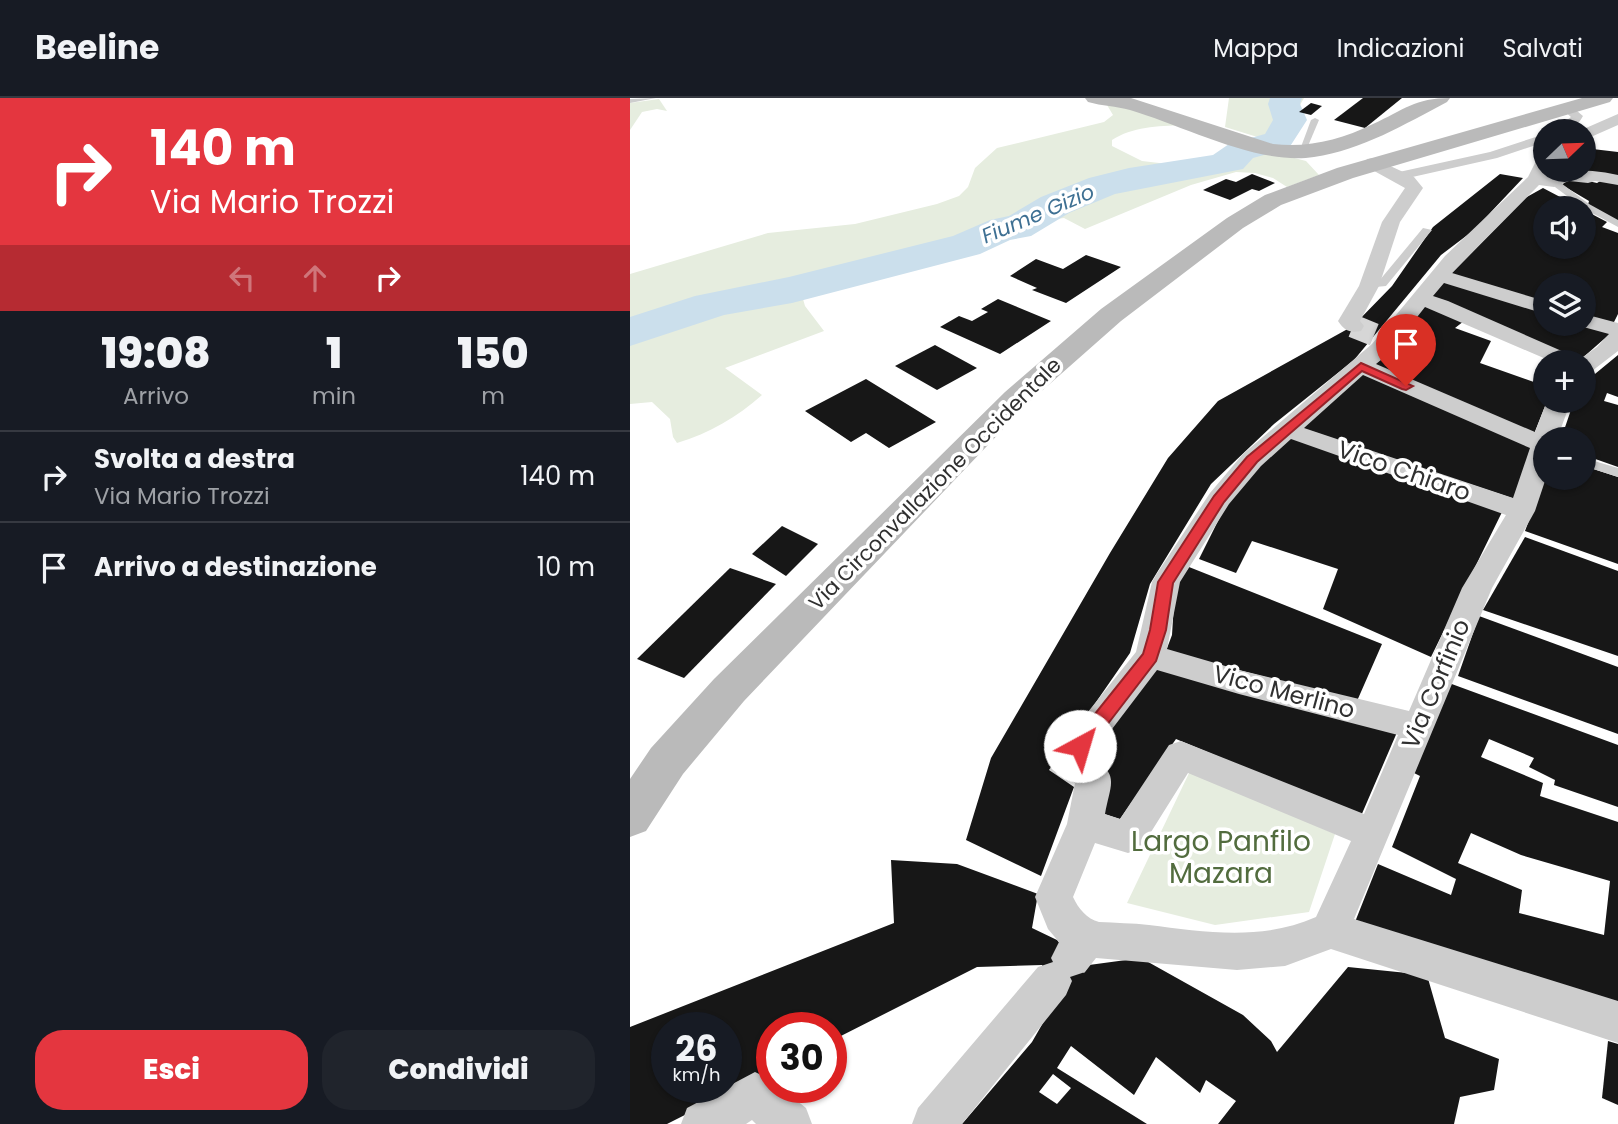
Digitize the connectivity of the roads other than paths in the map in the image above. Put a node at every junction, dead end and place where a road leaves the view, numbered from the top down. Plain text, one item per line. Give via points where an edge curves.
1 (652, 98) edge
2 (1095, 98) edge
3 (1440, 98) edge
4 (1603, 98) edge
5 (1121, 101) edge
6 (630, 102) edge
7 (1565, 119) edge
8 (1618, 119) edge
9 (1315, 120) dead end
10 (1533, 128) edge
11 (1596, 129) edge
12 (1533, 142) edge
13 (1301, 153) junction
14 (1386, 169) junction
15 (1596, 176) edge
16 (1618, 180) edge
17 (1536, 182) edge
18 (1556, 182) edge
19 (1618, 224) edge
20 (1427, 230) dead end
21 (1439, 275) junction
22 (1369, 286) junction
23 (1419, 299) junction
24 (1533, 304) edge
25 (1596, 324) edge
26 (1353, 326) dead end
27 (1618, 330) edge
28 (1618, 338) edge
29 (1544, 350) edge
30 (1596, 358) edge
31 (1361, 366) junction
32 (1287, 430) junction
33 (1533, 439) edge
34 (1596, 466) edge
35 (1618, 473) edge
36 (1533, 477) edge
37 (1522, 510) junction
38 (1150, 656) junction
39 (1417, 726) junction
40 (630, 817) edge
41 (1084, 824) junction
42 (1373, 834) junction
43 (1330, 930) junction
44 (1070, 959) junction
45 (1618, 1022) edge
46 (703, 1124) edge
47 (790, 1124) edge
48 (934, 1124) edge

1 - 6 lane
2 - 5 main road
3 - 13 main road via 1373,131 1317,152
4 - 7 main road, Via Circonvallazione Occidentale
5 - 13 main road via 1270,150
8 - 11 street
9 - 13 lane
10 - 14 main road, Via Circonvallazione Occidentale
12 - 14 street via 1493,155
14 - 22 street via 1412,184 1414,191 1391,222
14 - 40 main road, Via Circonvallazione Occidentale via 1273,200 1252,211 1111,315 1016,398 729,690 667,761
15 - 16 street
17 - 21 street
18 - 19 lane
20 - 22 lane via 1382,284
21 - 23 street
21 - 24 street
22 - 26 street via 1350,319
23 - 29 street
23 - 31 street
25 - 27 street
28 - 30 street
31 - 32 street
31 - 33 street
32 - 37 street, Vico Chiaro
32 - 38 street via 1252,460 1219,499 1166,582
34 - 35 lane
36 - 37 street, Via Corfinio
37 - 39 street, Via Corfinio via 1477,588
38 - 39 street, Vico Merlino
38 - 41 street via 1066,763 1094,776
39 - 42 street, Via Corfinio
41 - 42 street via 1128,837 1181,755
41 - 44 street via 1054,897
42 - 43 street, Via Corfinio
43 - 44 street via 1286,948
43 - 45 street
44 - 48 street
46 - 47 street via 755,1094

